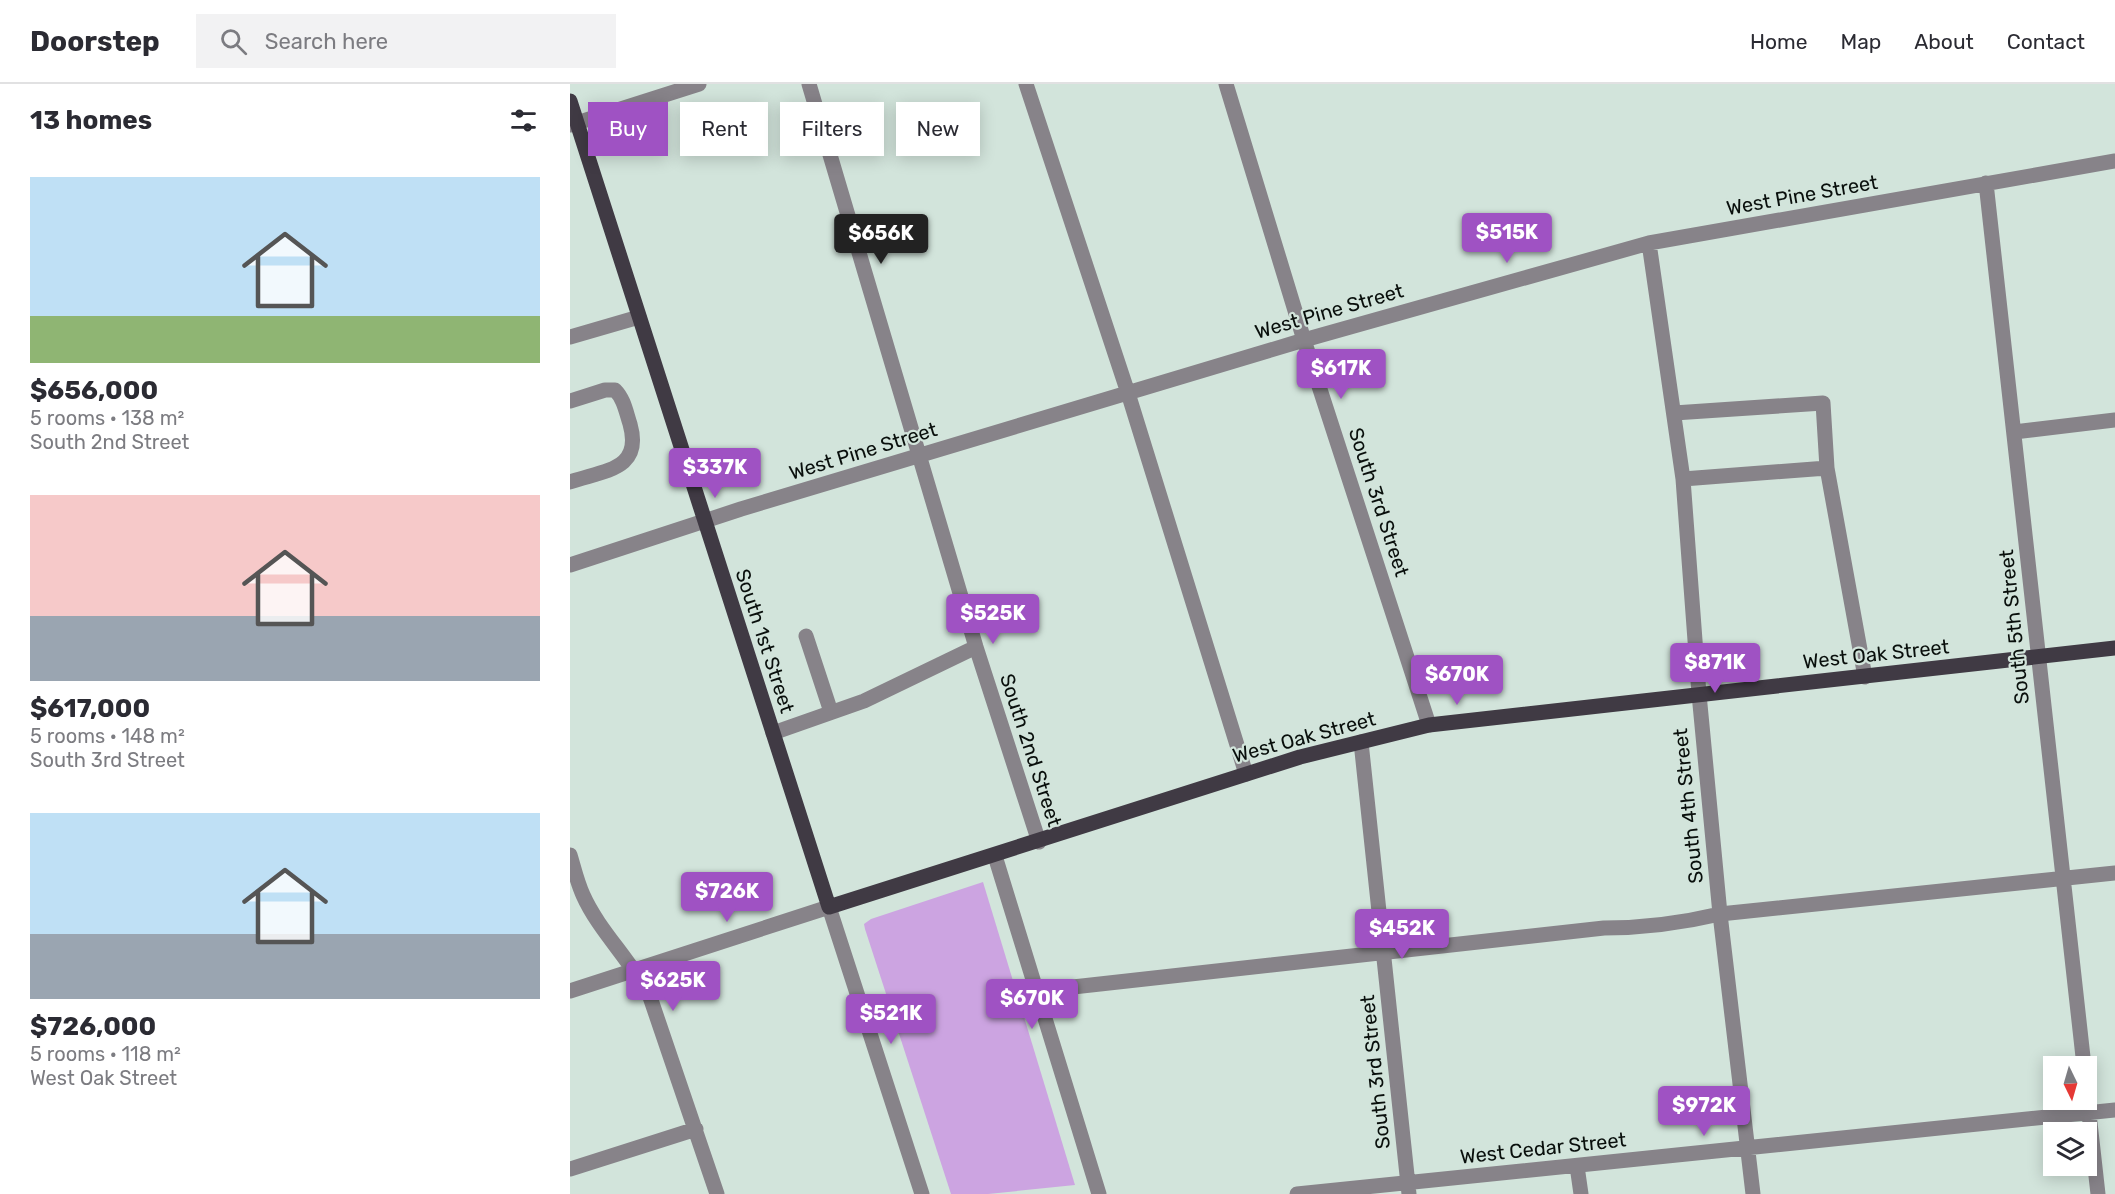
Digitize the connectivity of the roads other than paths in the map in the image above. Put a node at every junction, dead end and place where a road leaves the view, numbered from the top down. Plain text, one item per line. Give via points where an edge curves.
1 (699, 84) edge
2 (809, 84) edge
3 (1026, 84) edge
4 (1226, 84) edge
5 (570, 100) edge
6 (573, 124) edge
7 (2115, 161) edge
8 (1986, 183) junction
9 (1649, 243) junction
10 (639, 317) junction
11 (570, 337) edge
12 (1304, 340) junction
13 (1128, 393) junction
14 (570, 401) edge
15 (1674, 413) junction
16 (2115, 420) edge
17 (2014, 432) junction
18 (921, 456) junction
19 (1827, 468) junction
20 (1683, 479) junction
21 (570, 482) edge
22 (704, 521) junction
23 (570, 565) edge
24 (806, 636) dead end
25 (976, 647) junction
26 (2115, 648) edge
27 (2039, 657) junction
28 (1864, 677) junction
29 (1699, 694) junction
30 (831, 712) junction
31 (1429, 726) junction
32 (773, 733) junction
33 (1361, 742) junction
34 (1246, 774) junction
35 (1039, 842) junction
36 (570, 855) edge
37 (995, 856) junction
38 (2115, 873) edge
39 (2063, 878) junction
40 (829, 907) junction
41 (1720, 914) junction
42 (1384, 951) junction
43 (636, 970) junction
44 (570, 991) edge
45 (1037, 991) junction
46 (2083, 1056) edge
47 (2089, 1110) edge
48 (2115, 1110) edge
49 (2089, 1113) junction
50 (696, 1129) junction
51 (1749, 1149) junction
52 (1577, 1166) junction
53 (570, 1168) edge
54 (1408, 1189) edge
55 (717, 1194) edge
56 (922, 1194) edge
57 (1100, 1194) edge
58 (1297, 1194) edge
59 (1581, 1194) edge
60 (1753, 1194) edge
61 (2098, 1194) edge

1 - 6 street
2 - 18 street, South 2nd Street
3 - 13 street
4 - 12 street, South 3rd Street
5 - 6 main road, South 1st Street
6 - 10 main road, South 1st Street
7 - 8 street, West Pine Street
8 - 9 street, West Pine Street
8 - 17 street, South 5th Street
9 - 12 street, West Pine Street
9 - 15 street, South 4th Street
10 - 11 street
10 - 22 main road, South 1st Street
12 - 13 street, West Pine Street
12 - 31 street, South 3rd Street
13 - 18 street, West Pine Street
13 - 34 street
14 - 21 street via 615,390 622,397 634,440 627,461
15 - 19 street via 1823,403
15 - 20 street, South 4th Street
16 - 17 street
17 - 27 street, South 5th Street
18 - 22 street, West Pine Street
18 - 25 street, South 2nd Street
19 - 20 street
19 - 28 street
20 - 29 street, South 4th Street
22 - 23 street, West Pine Street
22 - 32 main road, South 1st Street
24 - 30 street
25 - 30 street via 864,701
25 - 35 street, South 2nd Street
26 - 27 main road, West Oak Street
27 - 28 main road, West Oak Street
27 - 39 street, South 5th Street
28 - 29 main road, West Oak Street
29 - 31 main road, West Oak Street
29 - 41 street, South 4th Street
30 - 32 street
31 - 33 main road, West Oak Street
32 - 40 main road, South 1st Street
33 - 34 main road, West Oak Street
33 - 42 street, South 3rd Street
34 - 35 main road, West Oak Street
35 - 37 main road, West Oak Street
36 - 43 street via 583,895
37 - 40 main road, West Oak Street
37 - 45 street
38 - 39 street
39 - 41 street
39 - 46 street, South 5th Street
40 - 43 street, West Oak Street
40 - 56 street, South 1st Street
41 - 42 street via 1674,924
41 - 51 street, South 4th Street
42 - 45 street
42 - 54 street, South 3rd Street
43 - 44 street, West Oak Street
43 - 50 street via 650,997
45 - 57 street
47 - 49 street
48 - 49 street, West Cedar Street
49 - 51 street, West Cedar Street
49 - 61 street
50 - 53 street
50 - 55 street
51 - 52 street, West Cedar Street
51 - 60 street, South 4th Street
52 - 54 street, West Cedar Street
52 - 59 street
54 - 58 street, West Cedar Street

